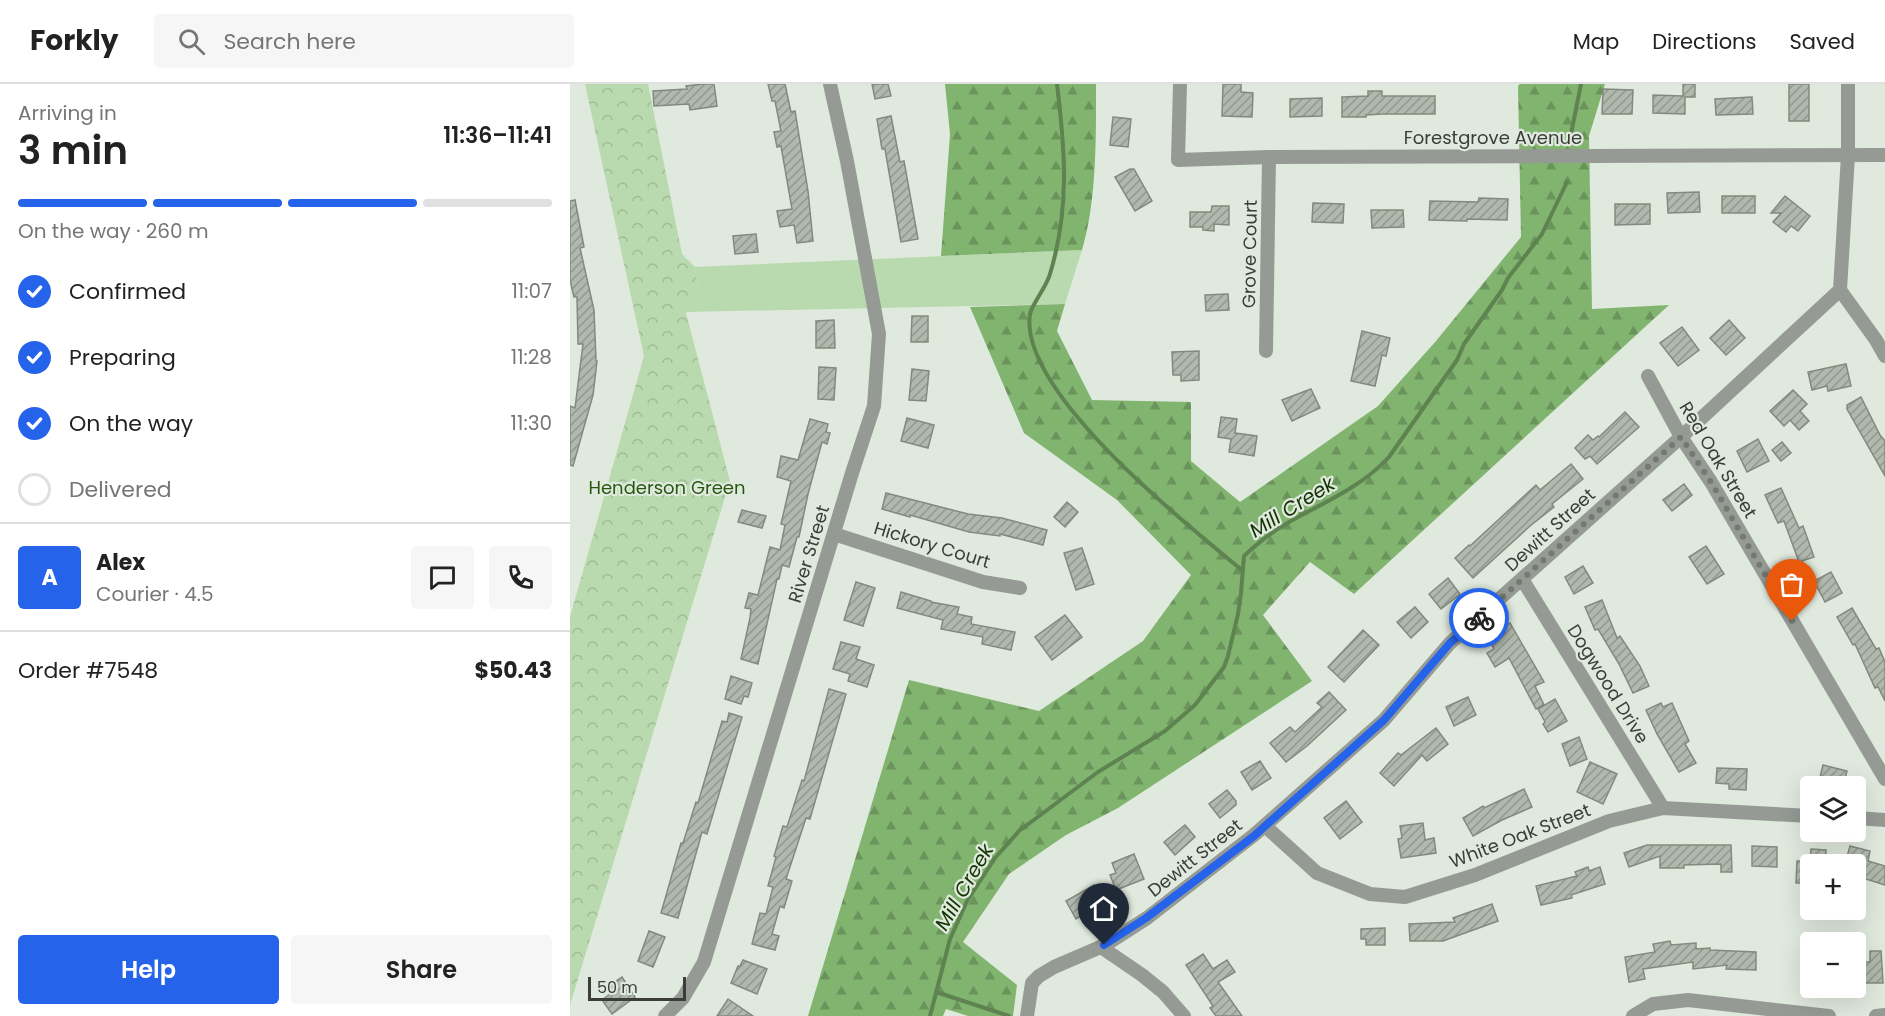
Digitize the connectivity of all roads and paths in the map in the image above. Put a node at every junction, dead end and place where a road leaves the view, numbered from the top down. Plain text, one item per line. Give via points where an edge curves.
1 (830, 84) edge
2 (1180, 84) edge
3 (1848, 84) edge
4 (1848, 155) junction
5 (1885, 155) edge
6 (1269, 157) junction
7 (1840, 290) junction
8 (1266, 351) dead end
9 (1885, 356) edge
10 (1648, 376) dead end
11 (1681, 437) junction
12 (834, 534) junction
13 (1522, 579) junction
14 (1020, 588) dead end
15 (1885, 779) edge
16 (1663, 808) junction
17 (1800, 815) edge
18 (1866, 819) edge
19 (1885, 820) edge
20 (1265, 826) junction
21 (1101, 947) junction
22 (1885, 1015) edge
23 (665, 1016) edge
24 (1027, 1016) edge
25 (1184, 1016) edge
26 (1633, 1016) edge
27 (1829, 1016) edge
28 (1876, 1016) edge

1 - 12 street, River Street via 879,334 874,406
2 - 6 street, Forestgrove Avenue via 1178,160
3 - 4 street
4 - 5 street, Forestgrove Avenue
4 - 6 street, Forestgrove Avenue
4 - 7 street
6 - 8 street, Grove Court
7 - 9 street
7 - 11 street, Dewitt Street
10 - 11 street, Red Oak Street
11 - 13 street, Dewitt Street
11 - 15 street, Red Oak Street
12 - 14 street, Hickory Court via 983,582
12 - 23 street, River Street via 704,962 683,998
13 - 16 street, Dogwood Drive
13 - 20 street, Dewitt Street via 1450,643 1384,720
16 - 17 street, White Oak Street
16 - 20 street, White Oak Street via 1609,821 1475,875 1405,897 1370,894 1317,873
18 - 19 street
20 - 21 street, Dewitt Street via 1146,918
21 - 24 street, Dewitt Street via 1054,967 1032,983
21 - 25 street via 1163,992
22 - 28 street
26 - 27 street via 1653,1004 1688,1000

